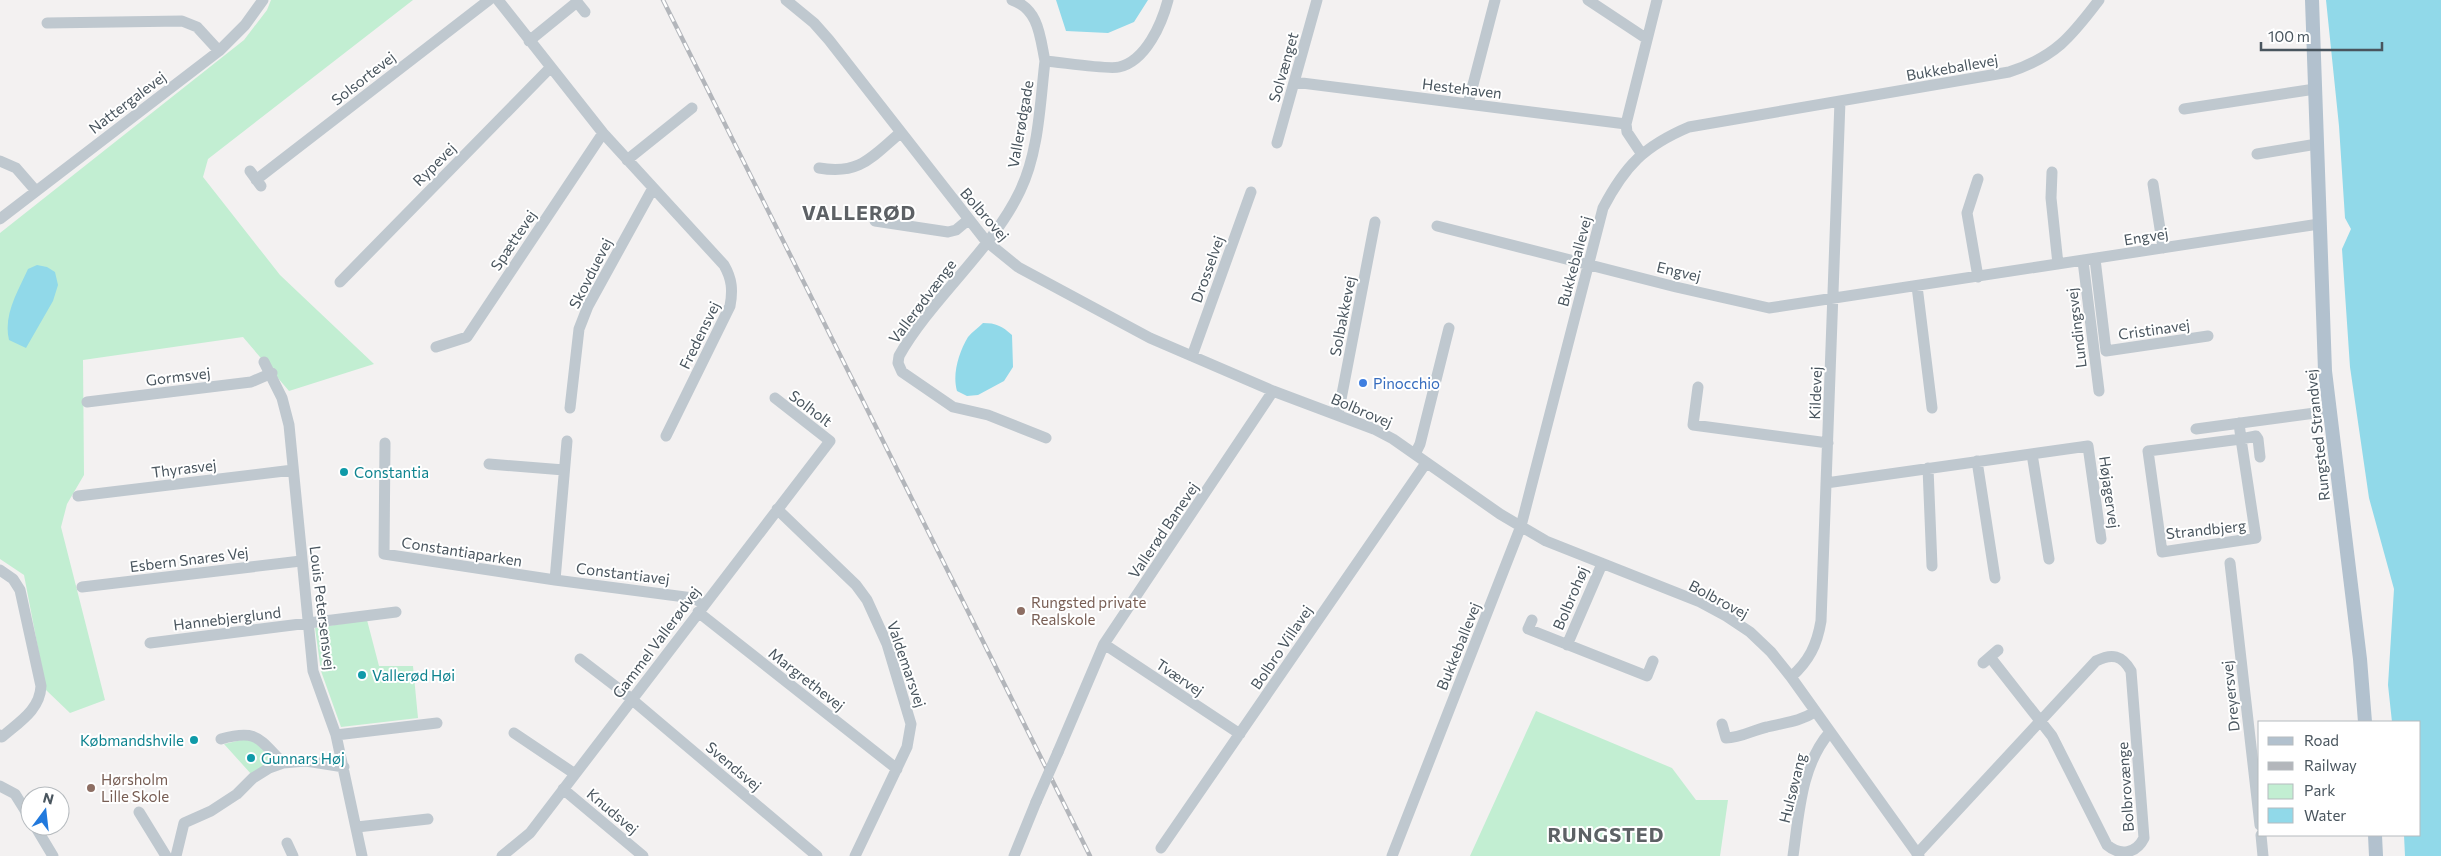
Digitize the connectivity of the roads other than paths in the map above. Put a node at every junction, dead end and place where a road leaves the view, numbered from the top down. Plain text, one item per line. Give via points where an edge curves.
1 (263, 0) edge
2 (489, 0) edge
3 (498, 0) edge
4 (786, 0) edge
5 (1012, 0) edge
6 (1168, 0) edge
7 (1317, 0) edge
8 (1495, 0) edge
9 (1588, 0) edge
10 (1657, 0) edge
11 (2100, 0) edge
12 (2312, 0) edge
13 (586, 12) dead end
14 (47, 23) dead end
15 (1647, 39) junction
16 (528, 41) junction
17 (219, 51) junction
18 (1045, 61) junction
19 (550, 68) junction
20 (1294, 82) junction
21 (2315, 89) junction
22 (1840, 101) junction
23 (1468, 104) junction
24 (692, 108) dead end
25 (2184, 109) dead end
26 (1626, 124) junction
27 (603, 133) junction
28 (900, 133) junction
29 (1277, 143) dead end
30 (2317, 144) junction
31 (1641, 153) junction
32 (2257, 154) dead end
33 (627, 160) junction
34 (0, 162) edge
35 (819, 168) dead end
36 (2052, 172) dead end
37 (256, 179) dead end
38 (1978, 179) dead end
39 (2153, 184) dead end
40 (653, 188) junction
41 (36, 191) junction
42 (1251, 192) dead end
43 (0, 219) edge
44 (968, 220) junction
45 (875, 221) dead end
46 (1375, 222) dead end
47 (2319, 224) junction
48 (1437, 226) dead end
49 (986, 241) junction
50 (2163, 248) junction
51 (2095, 259) junction
52 (2083, 260) junction
53 (1588, 264) junction
54 (2058, 264) junction
55 (1978, 277) junction
56 (340, 282) dead end
57 (1917, 286) junction
58 (1833, 299) junction
59 (1449, 328) dead end
60 (2208, 336) dead end
61 (436, 347) dead end
62 (1192, 356) junction
63 (264, 362) dead end
64 (272, 373) junction
65 (1698, 387) dead end
66 (1273, 391) junction
67 (2099, 391) dead end
68 (775, 398) dead end
69 (86, 402) dead end
70 (570, 408) dead end
71 (1932, 408) dead end
72 (2330, 411) junction
73 (1338, 415) junction
74 (2239, 423) junction
75 (2196, 429) dead end
76 (666, 436) dead end
77 (1046, 438) dead end
78 (2241, 439) junction
79 (830, 440) joint
80 (567, 441) dead end
81 (385, 443) dead end
82 (1828, 443) junction
83 (1415, 454) junction
84 (2032, 454) junction
85 (2260, 457) dead end
86 (1977, 462) junction
87 (1426, 463) junction
88 (489, 464) dead end
89 (1928, 468) junction
90 (294, 470) junction
91 (564, 470) junction
92 (1826, 483) junction
93 (78, 496) dead end
94 (777, 509) junction
95 (1521, 526) junction
96 (2101, 539) dead end
97 (2049, 559) dead end
98 (301, 561) junction
99 (2230, 563) dead end
100 (1602, 564) junction
101 (1932, 566) dead end
102 (0, 570) edge
103 (1995, 578) dead end
104 (555, 580) junction
105 (82, 587) dead end
106 (701, 608) junction
107 (396, 612) dead end
108 (1532, 620) dead end
109 (308, 624) junction
110 (150, 643) dead end
111 (1104, 644) junction
112 (1567, 645) junction
113 (1990, 656) dead end
114 (580, 659) dead end
115 (1653, 661) dead end
116 (1791, 677) junction
117 (631, 700) junction
118 (1816, 712) junction
119 (2041, 720) junction
120 (2365, 721) edge
121 (436, 723) dead end
122 (1722, 724) dead end
123 (1830, 732) junction
124 (514, 733) dead end
125 (1240, 734) junction
126 (336, 735) junction
127 (1, 737) edge
128 (221, 739) dead end
129 (283, 763) junction
130 (344, 767) junction
131 (897, 769) junction
132 (575, 774) junction
133 (0, 786) edge
134 (563, 789) junction
135 (20, 802) edge
136 (2258, 808) edge
137 (139, 812) dead end
138 (428, 819) dead end
139 (357, 827) junction
140 (41, 836) edge
141 (2261, 836) edge
142 (2375, 836) edge
143 (287, 844) dead end
144 (1161, 848) dead end
145 (1918, 855) edge
146 (53, 856) edge
147 (166, 856) edge
148 (176, 856) edge
149 (293, 856) edge
150 (362, 856) edge
151 (502, 856) edge
152 (643, 856) edge
153 (817, 856) edge
154 (855, 856) edge
155 (1014, 856) edge
156 (1392, 856) edge
157 (1793, 856) edge
158 (2263, 856) edge
159 (2376, 856) edge

1 - 17 street, Nattergalevej via 245,25
2 - 37 street, Solsortevej
3 - 16 street, Fredensvej
4 - 28 street, Bolbrovej via 829,40
5 - 18 street, Vallerødgade via 1032,15
6 - 18 street via 1146,47 1137,57 1119,67
7 - 20 street, Solvænget
8 - 23 street
9 - 15 street
10 - 15 street
11 - 22 street, Bukkeballevej via 2075,32 2034,64 2009,72
12 - 21 main road, Rungsted Strandvej
13 - 16 street via 577,2
14 - 17 street via 182,21 196,27
15 - 26 street
16 - 19 street, Fredensvej
17 - 41 street, Nattergalevej
18 - 49 street, Vallerødgade via 1036,135 1027,175 1006,216
19 - 27 street, Fredensvej
19 - 56 street, Rypevej
20 - 23 street, Hestehaven
20 - 29 street, Solvænget
21 - 25 street
21 - 30 main road, Rungsted Strandvej
22 - 31 street, Bukkeballevej via 1689,127
22 - 58 street, Kildevej
23 - 26 street, Hestehaven
24 - 33 street
26 - 31 street via 1627,132
27 - 33 street, Fredensvej
27 - 61 street, Spættevej via 468,337
28 - 35 street via 862,166 836,171
28 - 44 street, Bolbrovej
30 - 32 street
30 - 47 main road, Rungsted Strandvej
31 - 53 street, Bukkeballevej via 1626,169 1603,208
33 - 40 street, Fredensvej
34 - 41 street via 16,168
36 - 54 street via 2051,198
38 - 55 street via 1967,213
39 - 50 street
40 - 70 street, Skovduevej via 588,306 579,329
40 - 76 street, Fredensvej via 724,265 732,285 730,306
41 - 43 street, Nattergalevej
42 - 62 street, Drosselvej
44 - 45 street via 948,232
44 - 49 street, Bolbrovej
46 - 73 street, Solbakkevej
47 - 50 street, Engvej
47 - 72 main road, Rungsted Strandvej via 2325,371
48 - 53 street, Engvej
49 - 62 street, Bolbrovej via 1018,267 1062,292
49 - 77 street, Vallerødvænge via 903,348 899,368 954,407 988,415
50 - 51 street, Engvej
51 - 52 street, Engvej
51 - 60 street, Cristinavej via 2106,351
52 - 54 street, Engvej
52 - 67 street, Lundingsvej
53 - 58 street, Engvej via 1761,308
53 - 95 street, Bukkeballevej
54 - 55 street, Engvej
55 - 57 street, Engvej
57 - 58 street, Engvej
57 - 71 street
58 - 82 street, Kildevej
59 - 83 street
62 - 66 street, Bolbrovej
63 - 64 street, Louis Petersensvej
64 - 69 street, Gormsvej via 251,382
64 - 90 street, Louis Petersensvej via 289,425
65 - 82 street via 1693,425
66 - 73 street, Bolbrovej
66 - 111 street, Vallerød Banevej
68 - 79 street, Solholt
72 - 74 street
72 - 120 main road, Rungsted Strandvej
73 - 83 street, Bolbrovej via 1374,428
74 - 75 street
74 - 78 street, Strandbjerg
78 - 78 street, Strandbjerg via 2148,451 2162,552 2256,538
78 - 85 street, Strandbjerg via 2256,436
79 - 94 street, Gammel Vallerødvej
80 - 91 street, Constantiavej
81 - 104 street, Constantiaparken via 384,554
82 - 92 street, Kildevej
83 - 87 street, Bolbrovej
84 - 86 street, Højagervej
84 - 96 street, Højagervej via 2088,446
84 - 97 street
86 - 89 street, Højagervej
86 - 103 street
87 - 95 street, Bolbrovej
87 - 125 street, Bolbro Villavej
88 - 91 street
89 - 92 street, Højagervej
89 - 101 street
90 - 93 street, Thyrasvej
90 - 98 street, Louis Petersensvej
91 - 104 street, Constantiavej
92 - 116 street, Kildevej via 1822,621 1813,651 1804,666
94 - 106 street, Gammel Vallerødvej
94 - 131 street, Valdemarsvej via 856,585 867,600 886,644 911,724 907,747
95 - 100 street, Bolbrovej via 1546,541
95 - 156 street, Bukkeballevej
98 - 105 street, Esbern Snares Vej
98 - 109 street, Louis Petersensvej
99 - 136 street, Dreyersvej
100 - 112 street, Bolbrohøj
100 - 116 street, Bolbrovej via 1700,602 1726,616 1750,632
102 - 127 street via 13,579 20,590 41,686 35,707
104 - 106 street, Constantiavej via 693,598
106 - 117 street, Gammel Vallerødvej
106 - 131 street, Margrethevej
107 - 109 street, Hannebjerglund
108 - 112 street, Bolbrohøj via 1528,629
109 - 110 street, Hannebjerglund
109 - 126 street, Louis Petersensvej via 313,670
111 - 125 street, Tværvej
111 - 155 street, Vallerød Banevej, bridge
112 - 115 street, Bolbrohøj via 1647,676
113 - 119 street, Bolbrovænge
114 - 117 street, Svendsvej
116 - 118 street, Bolbrovej
117 - 132 street, Gammel Vallerødvej
117 - 153 street, Svendsvej
118 - 122 street via 1800,721 1766,727 1737,738 1726,738
118 - 123 street, Bolbrovej
119 - 119 street, Bolbrovænge via 2096,661 2107,656 2117,656 2125,661 2131,671 2145,832 2137,849 2124,853 2107,845
119 - 145 street, Bolbrovænge
121 - 126 street
123 - 145 street, Bolbrovej
123 - 157 street, Hulsøvang via 1810,764
124 - 132 street
125 - 144 street, Bolbro Villavej
126 - 130 street, Louis Petersensvej
128 - 129 street via 242,733 258,738
129 - 130 street via 306,762
129 - 148 street via 253,778 212,811 184,823
130 - 139 street, Louis Petersensvej
131 - 154 street, Valdemarsvej
132 - 134 street, Gammel Vallerødvej
133 - 135 street via 15,794
134 - 151 street, Gammel Vallerødvej via 530,833
134 - 152 street, Knudsvej
137 - 147 street
138 - 139 street
139 - 150 street, Louis Petersensvej
140 - 146 street
141 - 158 street
142 - 159 main road
143 - 149 street

